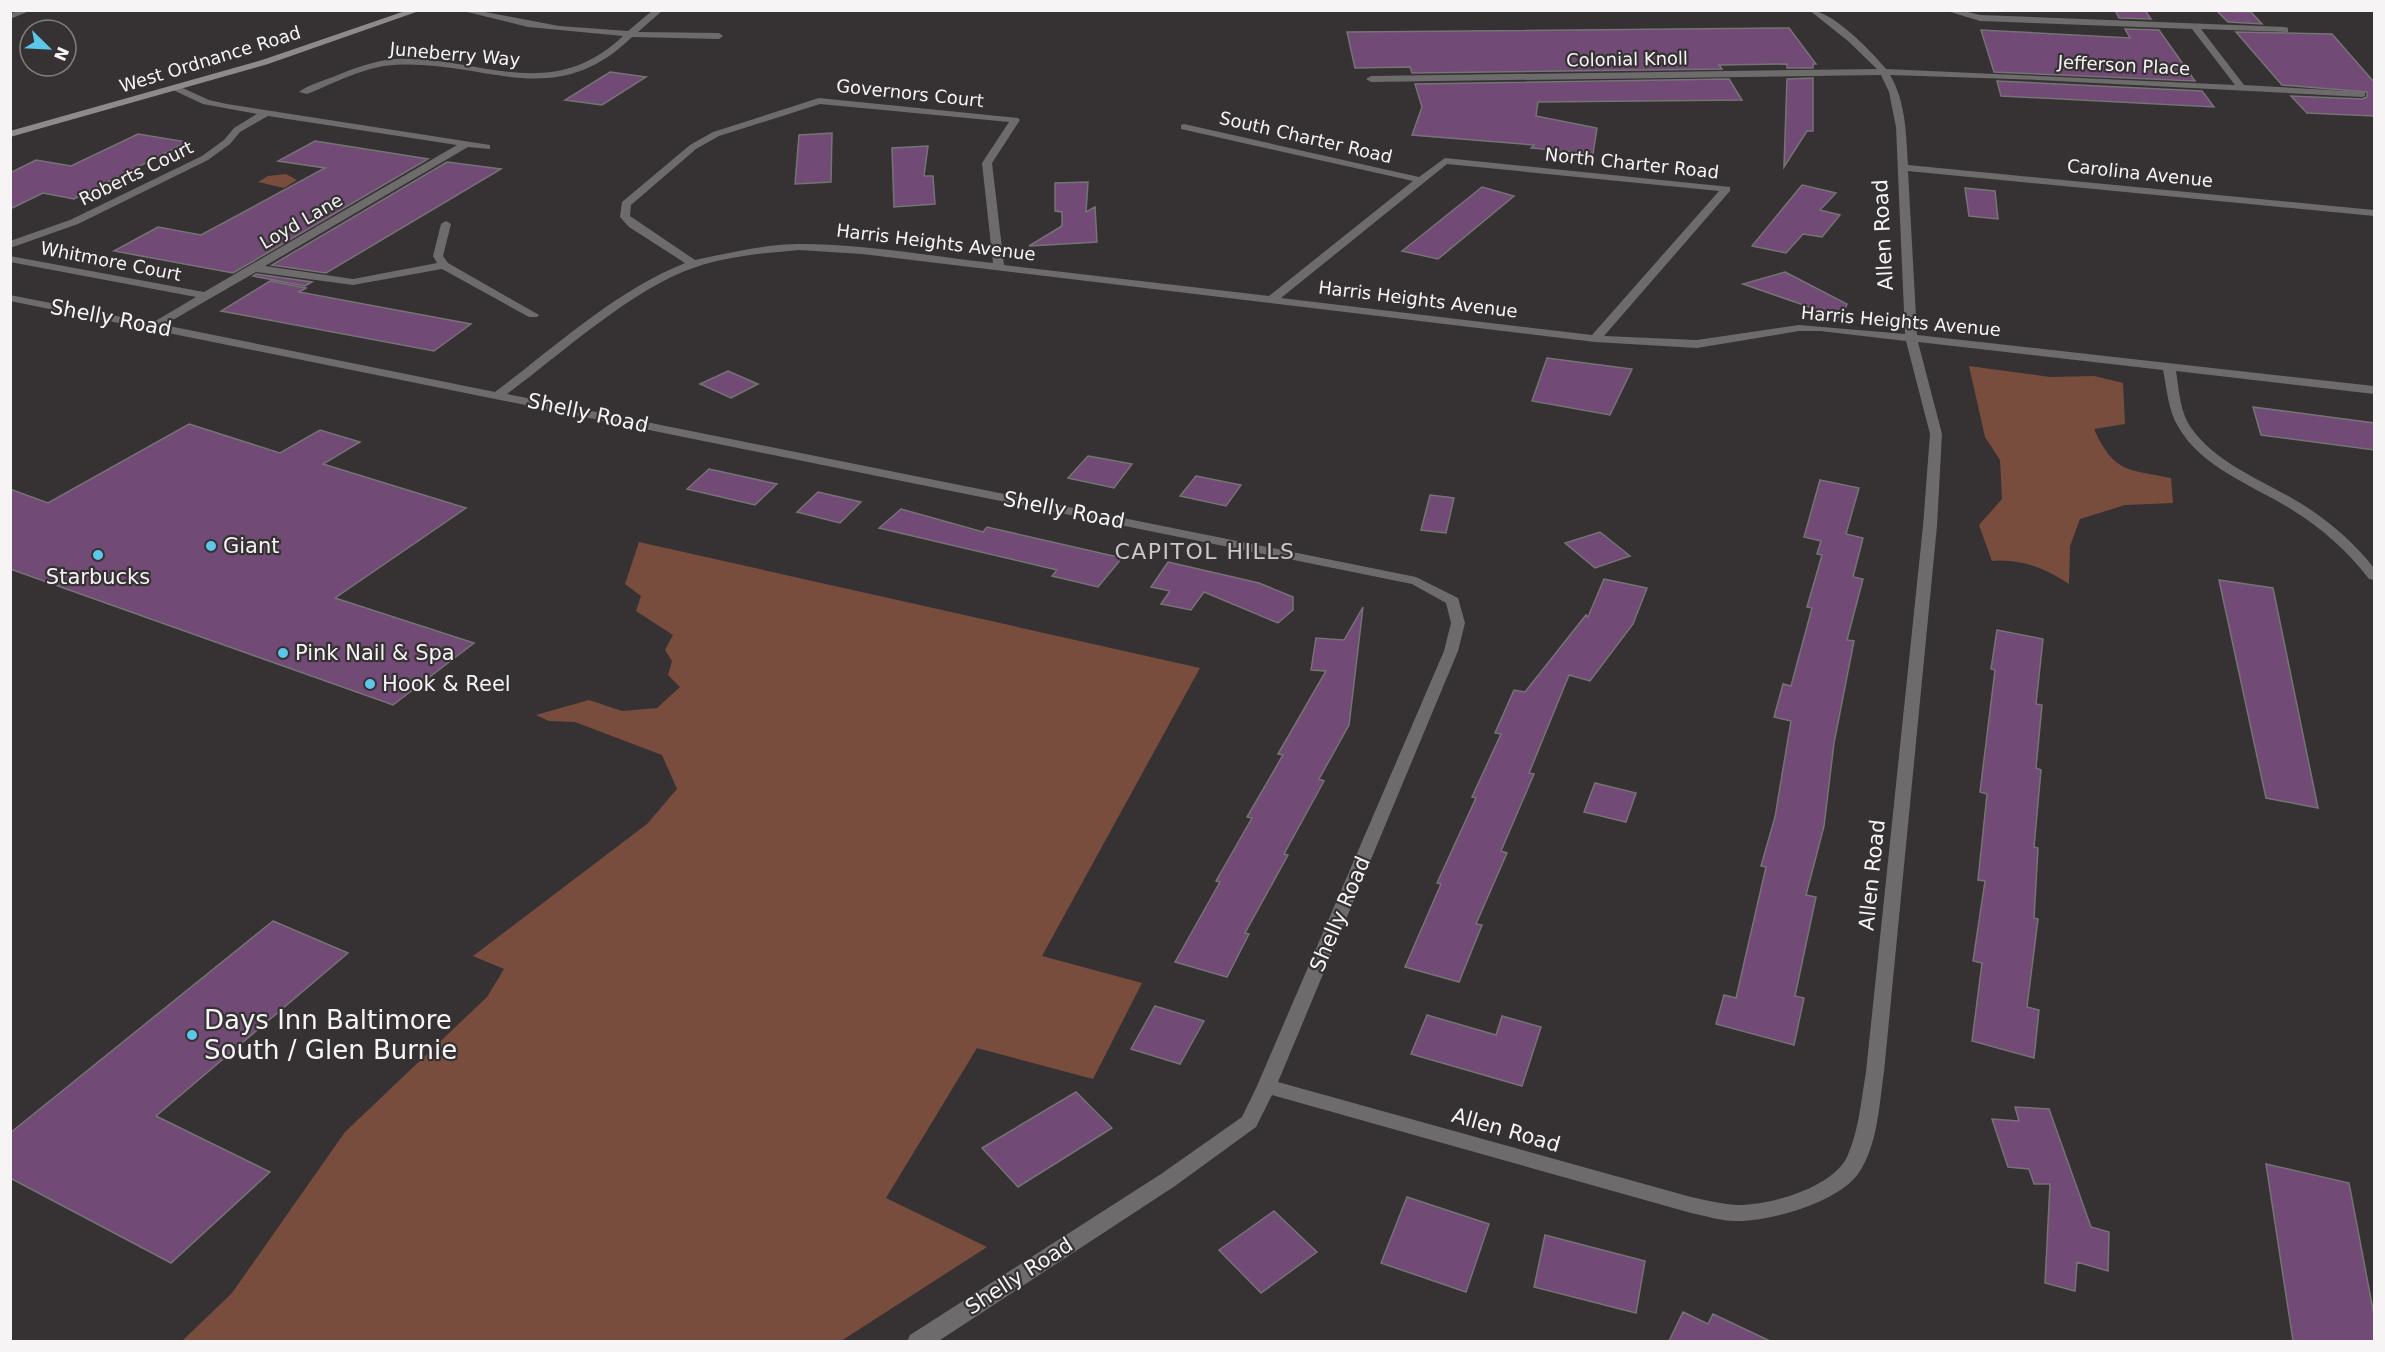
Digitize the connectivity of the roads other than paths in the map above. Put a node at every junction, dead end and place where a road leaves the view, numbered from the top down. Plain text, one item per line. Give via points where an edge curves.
1 (28, 10) edge
2 (418, 10) edge
3 (463, 10) edge
4 (659, 10) edge
5 (1813, 10) edge
6 (1948, 10) edge
7 (10, 17) edge
8 (2195, 27) junction
9 (2284, 30) dead end
10 (627, 35) junction
11 (719, 36) dead end
12 (1884, 72) junction
13 (1371, 79) dead end
14 (176, 88) junction
15 (2242, 88) junction
16 (304, 92) dead end
17 (2362, 94) dead end
18 (265, 114) junction
19 (1184, 127) dead end
20 (10, 134) edge
21 (466, 144) junction
22 (487, 147) dead end
23 (1445, 161) joint
24 (1902, 167) junction
25 (1421, 180) junction
26 (2374, 213) edge
27 (446, 224) dead end
28 (10, 245) edge
29 (10, 259) edge
30 (693, 264) junction
31 (444, 265) junction
32 (999, 267) junction
33 (253, 268) junction
34 (206, 296) junction
35 (10, 298) edge
36 (1271, 300) junction
37 (533, 315) dead end
38 (153, 327) junction
39 (1911, 337) junction
40 (1595, 339) junction
41 (2169, 368) junction
42 (2374, 390) edge
43 (499, 395) junction
44 (2374, 576) edge
45 (1267, 1086) junction
46 (918, 1341) edge

1 - 7 street
2 - 14 main road, West Ordnance Road
3 - 10 street via 537,28
4 - 10 street, Juneberry Way
5 - 12 street, Allen Road via 1844,33
6 - 8 street via 1980,18
8 - 9 street
8 - 15 street
10 - 11 street
10 - 16 street, Juneberry Way via 609,56 556,74 512,76 396,62 374,66
12 - 13 street, Colonial Knoll
12 - 15 street, Jefferson Place
12 - 24 street, Allen Road via 1897,102
14 - 18 street via 206,102
14 - 20 main road, West Ordnance Road
15 - 17 street, Jefferson Place
18 - 21 street
18 - 28 street, Roberts Court via 237,130 204,158 74,222
19 - 25 street, South Charter Road
21 - 22 street
21 - 33 street, Loyd Lane
23 - 25 street, South Charter Road
23 - 40 street, North Charter Road via 1726,189
24 - 26 street, Carolina Avenue
24 - 39 street, Allen Road
25 - 36 street, South Charter Road
27 - 31 street via 438,256
29 - 34 street, Whitmore Court
30 - 32 street, Harris Heights Avenue via 751,251 799,247
30 - 32 street, Governors Court via 633,225 625,217 626,204 693,147 716,134 819,100 1015,120 987,163
30 - 43 street, Harris Heights Avenue via 647,285
31 - 33 street via 353,282
31 - 37 street
32 - 36 street, Harris Heights Avenue
33 - 34 street, Loyd Lane
34 - 38 street, Loyd Lane
35 - 38 street, Shelly Road
36 - 40 street, Harris Heights Avenue
38 - 43 street, Shelly Road
39 - 40 street, Harris Heights Avenue via 1799,328 1697,344
39 - 41 street, Harris Heights Avenue
39 - 45 street, Allen Road via 1936,434 1930,526 1875,1072 1865,1132 1850,1169 1817,1194 1778,1208 1737,1213 1691,1205
41 - 42 street, Harris Heights Avenue
41 - 44 street via 2186,430 2242,477 2299,508 2336,535
43 - 45 street, Shelly Road via 1416,581 1453,601 1458,623 1451,651
45 - 46 street, Shelly Road via 1249,1122 1168,1180

